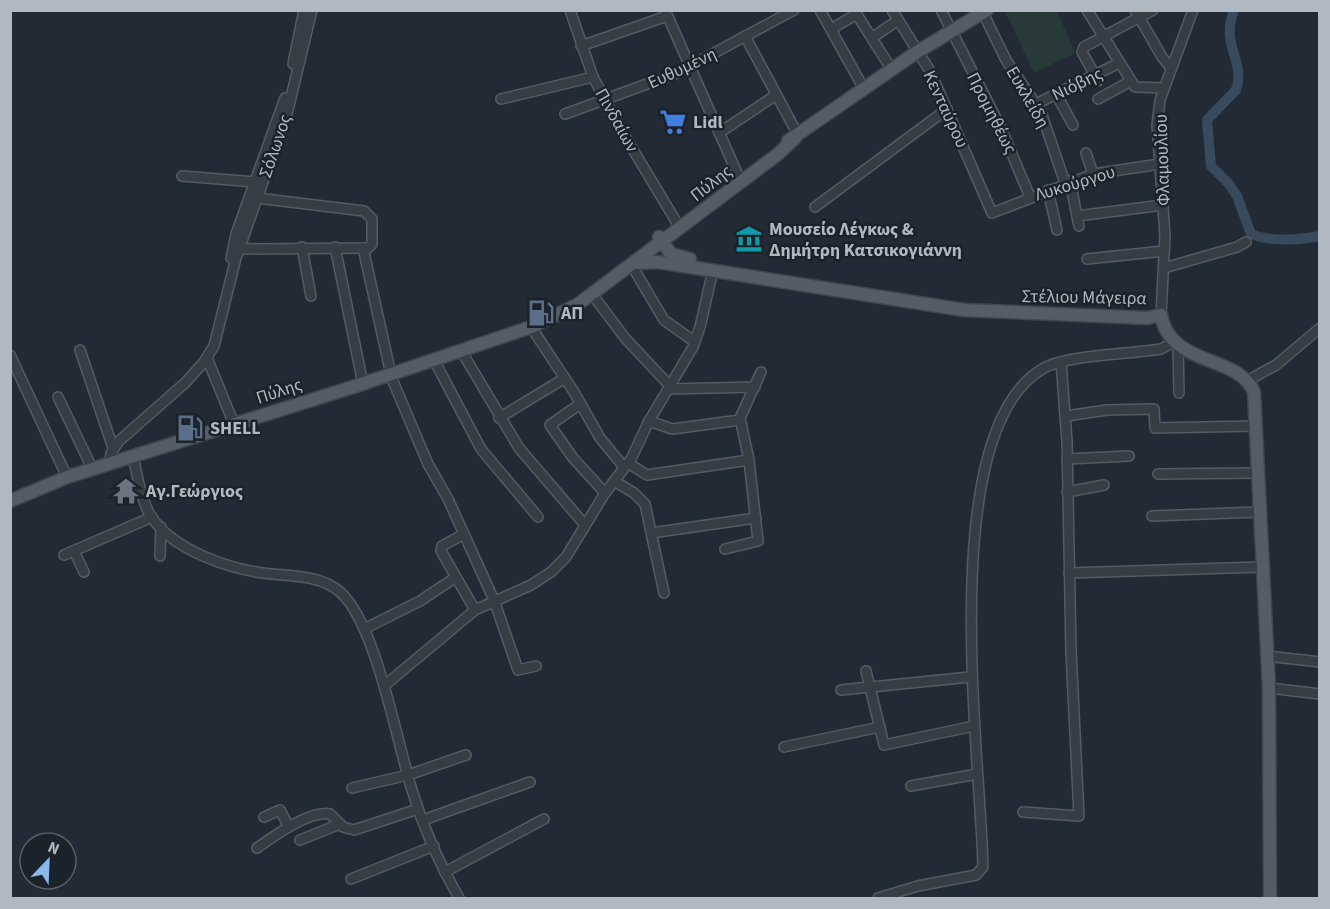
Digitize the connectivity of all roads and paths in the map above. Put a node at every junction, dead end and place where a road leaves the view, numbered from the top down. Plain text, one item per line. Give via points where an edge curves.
1 (304, 10) edge
2 (312, 10) edge
3 (570, 10) edge
4 (794, 10) edge
5 (820, 10) edge
6 (892, 10) edge
7 (941, 10) edge
8 (1087, 10) edge
9 (1153, 10) edge
10 (1192, 10) edge
11 (856, 12) edge
12 (985, 12) edge
13 (666, 13) edge
14 (1137, 14) edge
15 (898, 20) junction
16 (831, 29) junction
17 (950, 31) junction
18 (745, 36) junction
19 (1102, 36) junction
20 (872, 38) junction
21 (581, 46) junction
22 (917, 52) junction
23 (1119, 63) junction
24 (690, 67) junction
25 (1171, 68) junction
26 (892, 70) junction
27 (593, 76) junction
28 (1097, 78) junction
29 (1131, 81) junction
30 (1164, 88) junction
31 (864, 89) junction
32 (1056, 94) junction
33 (776, 95) junction
34 (501, 99) dead end
35 (605, 99) junction
36 (1098, 99) dead end
37 (1036, 104) junction
38 (947, 109) junction
39 (565, 114) dead end
40 (1073, 125) dead end
41 (719, 133) junction
42 (796, 137) junction
43 (1086, 153) dead end
44 (1160, 164) junction
45 (1093, 174) junction
46 (182, 176) dead end
47 (740, 179) junction
48 (255, 182) junction
49 (1067, 182) junction
50 (1048, 190) junction
51 (1030, 197) junction
52 (257, 198) junction
53 (1163, 205) junction
54 (816, 207) dead end
55 (992, 213) joint
56 (1077, 216) junction
57 (1079, 226) dead end
58 (678, 227) junction
59 (1057, 230) dead end
60 (658, 242) junction
61 (1246, 242) dead end
62 (302, 247) junction
63 (363, 248) junction
64 (239, 249) junction
65 (339, 250) junction
66 (1164, 251) junction
67 (689, 259) junction
68 (1088, 259) dead end
69 (634, 265) junction
70 (677, 265) junction
71 (1164, 268) junction
72 (712, 270) junction
73 (230, 279) junction
74 (592, 294) junction
75 (311, 296) dead end
76 (558, 314) junction
77 (1161, 315) junction
78 (531, 327) junction
79 (1320, 328) edge
80 (695, 342) junction
81 (1176, 343) junction
82 (80, 350) dead end
83 (462, 352) junction
84 (10, 355) edge
85 (207, 358) junction
86 (434, 360) junction
87 (1061, 362) junction
88 (761, 372) dead end
89 (390, 374) junction
90 (565, 378) junction
91 (1247, 381) junction
92 (363, 384) junction
93 (669, 387) junction
94 (755, 387) junction
95 (1179, 393) dead end
96 (58, 397) dead end
97 (580, 404) junction
98 (1066, 416) junction
99 (499, 418) junction
100 (740, 420) junction
101 (649, 421) junction
102 (234, 424) junction
103 (1255, 426) junction
104 (114, 448) junction
105 (133, 456) junction
106 (1129, 456) dead end
107 (1067, 459) junction
108 (749, 460) junction
109 (110, 463) junction
110 (626, 465) junction
111 (92, 468) junction
112 (1257, 473) junction
113 (1158, 474) dead end
114 (67, 477) junction
115 (614, 481) junction
116 (1104, 484) dead end
117 (605, 492) junction
118 (1067, 492) junction
119 (10, 501) edge
120 (1258, 512) junction
121 (1152, 516) dead end
122 (152, 517) junction
123 (538, 517) dead end
124 (756, 518) junction
125 (585, 525) junction
126 (160, 527) junction
127 (651, 533) junction
128 (464, 534) junction
129 (725, 549) dead end
130 (74, 551) junction
131 (64, 555) dead end
132 (160, 556) dead end
133 (1261, 567) junction
134 (84, 572) dead end
135 (1069, 573) junction
136 (456, 577) junction
137 (664, 593) dead end
138 (494, 600) junction
139 (476, 610) junction
140 (364, 630) junction
141 (1267, 656) junction
142 (1320, 662) edge
143 (536, 666) dead end
144 (866, 671) dead end
145 (970, 676) junction
146 (384, 686) junction
147 (870, 687) junction
148 (1269, 688) junction
149 (841, 690) dead end
150 (1320, 694) edge
151 (974, 726) junction
152 (880, 727) junction
153 (784, 747) dead end
154 (466, 755) dead end
155 (977, 774) junction
156 (408, 775) junction
157 (530, 782) dead end
158 (911, 786) dead end
159 (352, 788) dead end
160 (418, 809) junction
161 (1023, 812) dead end
162 (264, 817) dead end
163 (544, 819) dead end
164 (423, 820) junction
165 (340, 824) junction
166 (289, 827) junction
167 (300, 840) dead end
168 (434, 846) junction
169 (257, 848) dead end
170 (445, 872) junction
171 (351, 879) dead end
172 (459, 898) edge
173 (878, 898) edge
174 (1270, 898) edge

1 - 48 street, Σόλωνος via 288,90
2 - 52 street, Σόλωνος via 287,114
3 - 21 street, Πινδαίων
4 - 18 street, Ευθυμένη
5 - 16 street
6 - 15 street, Κενταύρου
7 - 17 street, Προμηθέως
8 - 19 street
9 - 14 street
10 - 25 street, Φλαμουλίου
11 - 16 street
11 - 20 street
12 - 17 main road, Πύλης
12 - 37 street, Ευκλείδη via 1006,60
13 - 21 street
13 - 24 street
14 - 19 street
14 - 25 street
15 - 20 street
15 - 22 street, Κενταύρου
16 - 31 street
17 - 22 main road, Πύλης
17 - 51 street, Προμηθέως via 1001,128
18 - 24 street, Ευθυμένη
18 - 33 street
19 - 23 street
19 - 28 street via 1082,49
20 - 26 street
21 - 27 street, Πινδαίων
22 - 26 main road, Πύλης
22 - 38 street, Κενταύρου
23 - 28 street, Νιόβης
23 - 29 street
24 - 35 street, Ευθυμένη
24 - 41 street
25 - 30 street, Φλαμουλίου
26 - 31 main road, Πύλης
27 - 34 street
27 - 35 street, Πινδαίων
28 - 32 street, Νιόβης
29 - 30 street via 1139,88
29 - 36 street
30 - 44 street, Φλαμουλίου via 1157,125
31 - 42 main road, Πύλης
32 - 37 street, Νιόβης
32 - 40 street
33 - 41 street
33 - 42 street
35 - 39 street, Ευθυμένη
35 - 58 street, Πινδαίων
37 - 49 street, Ευκλείδη
38 - 54 street
38 - 55 street, Κενταύρου
41 - 47 street
42 - 47 main road, Πύλης
43 - 45 street
44 - 45 street, Λυκούργου
44 - 53 street, Φλαμουλίου
45 - 49 street, Λυκούργου
46 - 48 street
47 - 58 main road, Πύλης
48 - 73 street, Σόλωνος via 236,234
49 - 50 street, Λυκούργου
49 - 56 street, Ευκλείδη
50 - 51 street, Λυκούργου
50 - 59 street
51 - 55 street, Λυκούργου
52 - 63 street via 364,211 372,219 373,241 372,246
52 - 64 street, Σόλωνος
53 - 56 street
53 - 66 street, Φλαμουλίου
56 - 57 street, Ευκλείδη
58 - 60 main road, Πύλης
58 - 67 main road via 672,246
60 - 67 main road via 674,255
60 - 69 main road, Πύλης
60 - 70 main road via 665,258
60 - 76 main road, Πύλης
61 - 71 street
62 - 64 street
62 - 65 street
62 - 75 street
63 - 65 street
63 - 89 street
64 - 73 street, Σόλωνος
65 - 92 street
66 - 68 street
66 - 71 street, Φλαμουλίου
67 - 77 main road, Στέλιου Μάγειρα via 954,302 1143,310
69 - 70 main road, Στέλιου Μάγειρα via 651,261
69 - 74 main road, Πύλης
69 - 80 street via 664,320
70 - 72 main road, Στέλιου Μάγειρα
71 - 77 street, Φλαμουλίου
72 - 77 main road, Στέλιου Μάγειρα via 986,312 1147,318
72 - 80 street
73 - 85 street, Σόλωνος via 220,330
74 - 76 main road, Πύλης
74 - 93 street
76 - 78 main road, Πύλης
77 - 81 main road via 1165,329
78 - 83 main road, Πύλης
78 - 90 street
79 - 91 street via 1276,365
80 - 93 street
81 - 87 street via 1161,349
81 - 91 main road
81 - 95 street
82 - 104 street
83 - 86 main road, Πύλης
83 - 99 street
84 - 114 street
85 - 102 street
85 - 104 street, Σόλωνος
86 - 89 main road, Πύλης
86 - 123 street via 481,449
87 - 98 street
87 - 145 street via 1044,368 1017,391 1000,423 989,458 977,518 970,607
88 - 94 street
89 - 92 main road, Πύλης
89 - 128 street via 428,464
90 - 97 street
90 - 99 street
91 - 103 main road via 1254,392
92 - 102 main road, Πύλης
93 - 94 street
93 - 101 street
94 - 100 street
96 - 111 street
97 - 110 street via 600,438
97 - 117 street via 550,425 573,458
98 - 103 street via 1154,409 1155,428
98 - 107 street
99 - 125 street via 527,459
100 - 101 street via 672,429
100 - 108 street
101 - 110 street
102 - 105 main road, Πύλης
103 - 112 main road
104 - 109 street
105 - 109 main road, Πύλης
105 - 122 street
106 - 107 street
107 - 118 street
108 - 110 street via 656,475
108 - 124 street
109 - 111 main road, Πύλης
110 - 115 street
111 - 114 main road, Πύλης
112 - 113 street
112 - 120 main road
114 - 119 main road, Πύλης
115 - 117 street
115 - 127 street via 642,500
116 - 118 street
117 - 125 street
118 - 135 street
120 - 121 street
120 - 133 main road
122 - 126 street
122 - 130 street
124 - 127 street
124 - 129 street via 758,541
125 - 138 street via 568,554 551,572 522,590
126 - 132 street
126 - 140 street via 191,548 228,565 308,578 331,586 350,602
127 - 137 street
128 - 136 street via 441,548
128 - 138 street
130 - 131 street
130 - 134 street
133 - 135 street
133 - 141 main road
135 - 161 street via 1079,816
136 - 139 street
136 - 140 street
138 - 139 street
138 - 143 street via 518,670
139 - 146 street
140 - 146 street
141 - 142 street
141 - 148 main road
144 - 147 street
145 - 147 street
145 - 151 street
146 - 156 street
147 - 149 street
147 - 152 street
148 - 150 street
148 - 174 main road
151 - 152 street via 884,745
151 - 155 street
152 - 153 street
154 - 156 street
155 - 158 street
155 - 173 street via 981,871
156 - 159 street
156 - 160 street
157 - 164 street
160 - 164 street
160 - 165 street via 358,830
162 - 166 street via 280,810
163 - 170 street
164 - 168 street
165 - 166 street via 327,813
165 - 167 street
166 - 169 street
168 - 170 street
168 - 171 street
170 - 172 street

